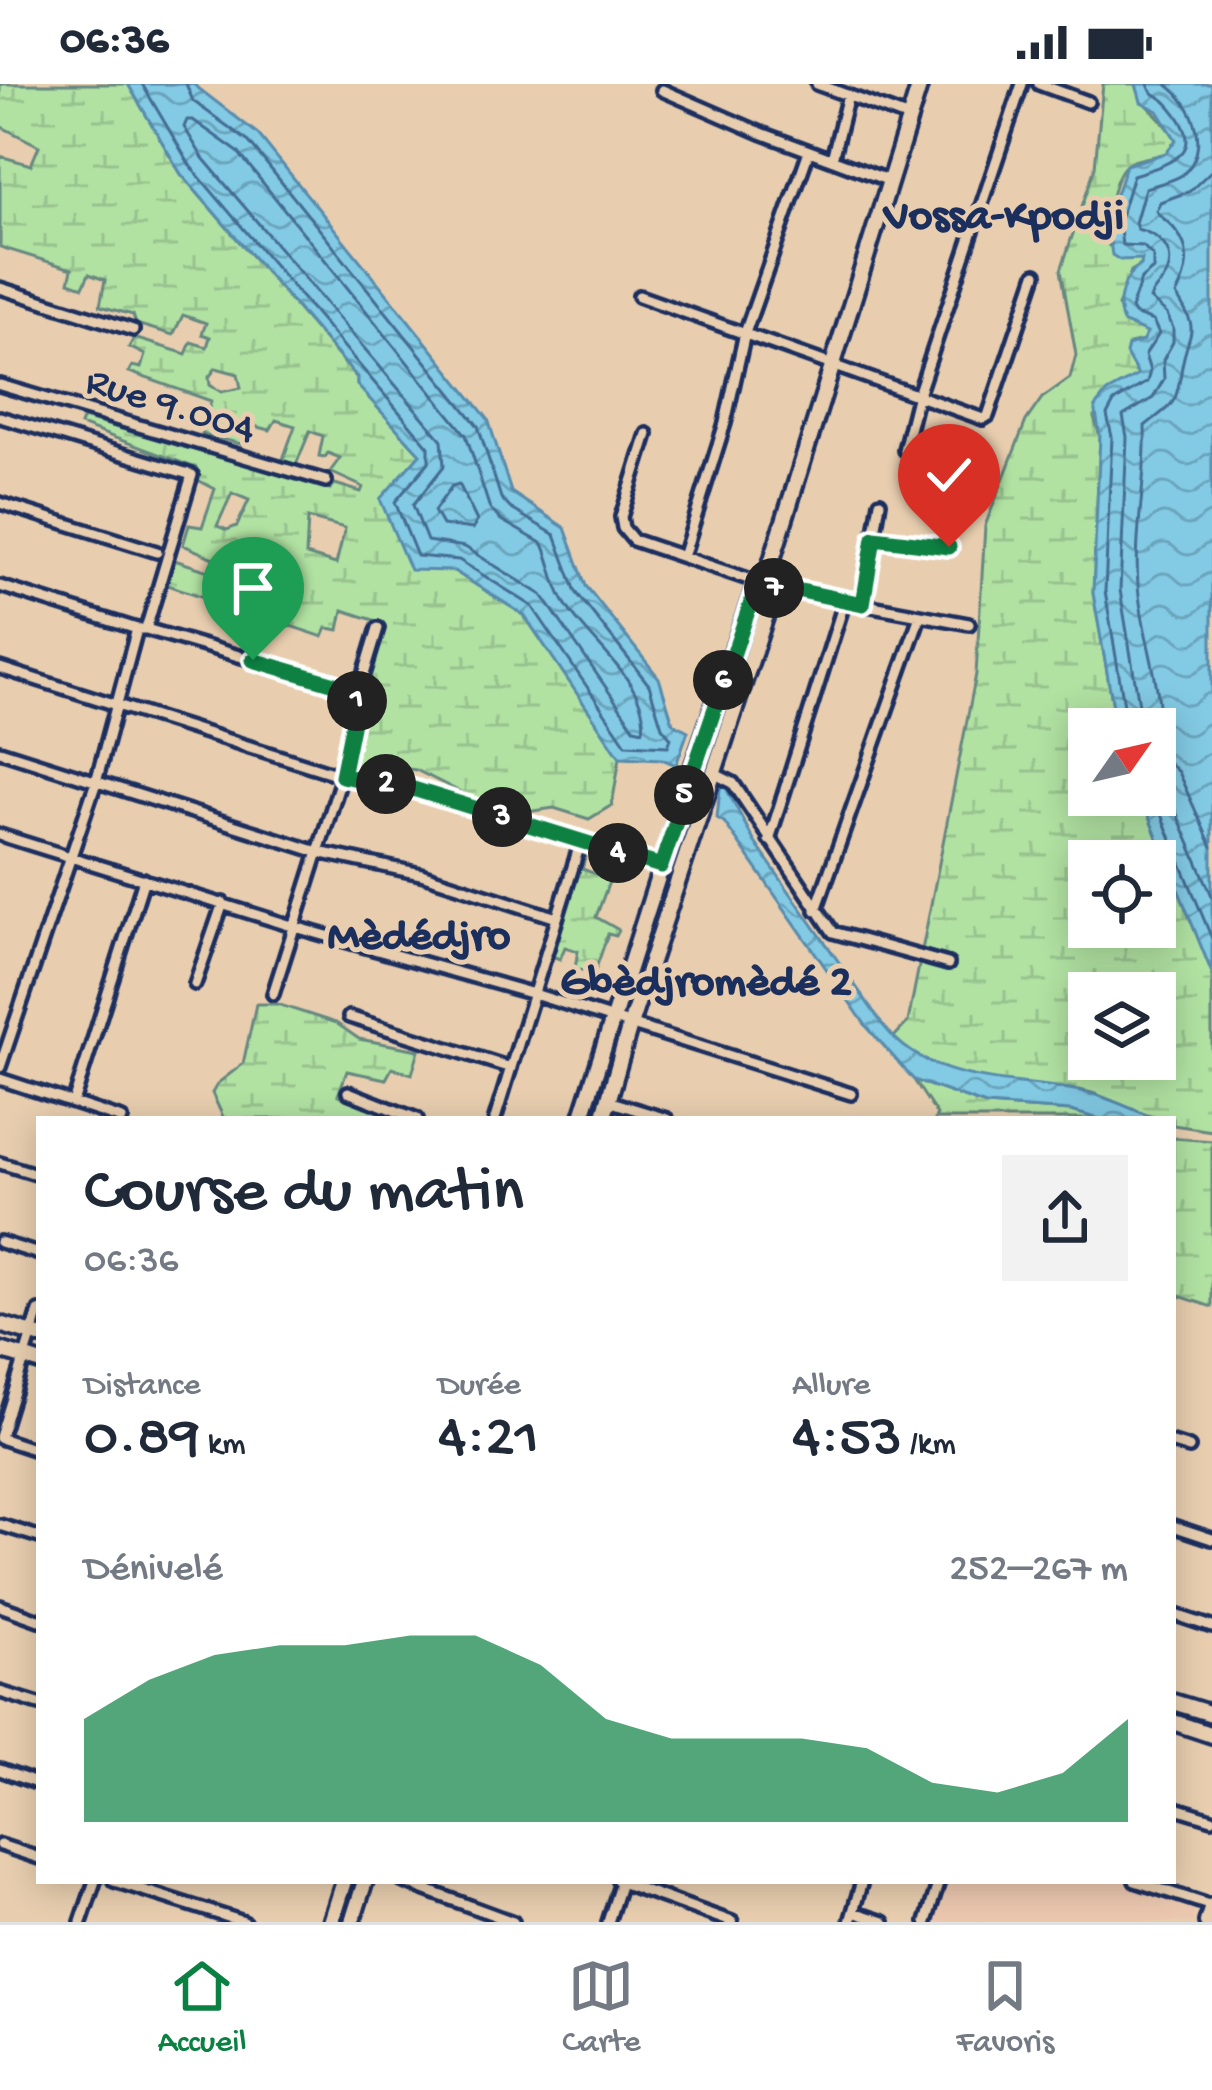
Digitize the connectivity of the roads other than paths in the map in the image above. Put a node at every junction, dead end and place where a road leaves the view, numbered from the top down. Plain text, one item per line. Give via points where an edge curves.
1 (817, 84) edge
2 (920, 84) edge
3 (1022, 84) edge
4 (1039, 84) edge
5 (662, 90) dead end
6 (848, 95) junction
7 (1088, 102) dead end
8 (909, 118) junction
9 (809, 151) junction
10 (832, 159) junction
11 (890, 181) junction
12 (1036, 274) dead end
13 (0, 288) edge
14 (639, 296) dead end
15 (134, 330) dead end
16 (745, 333) junction
17 (832, 368) junction
18 (0, 385) edge
19 (917, 398) junction
20 (0, 417) edge
21 (647, 434) dead end
22 (904, 450) dead end
23 (326, 481) dead end
24 (880, 502) dead end
25 (0, 503) edge
26 (874, 538) junction
27 (949, 547) dead end
28 (157, 553) dead end
29 (683, 557) junction
30 (771, 562) junction
31 (758, 582) junction
32 (0, 586) edge
33 (775, 588) junction
34 (845, 600) junction
35 (863, 604) junction
36 (920, 616) junction
37 (969, 624) dead end
38 (378, 628) dead end
39 (141, 629) junction
40 (0, 668) edge
41 (359, 691) junction
42 (116, 706) junction
43 (0, 751) edge
44 (716, 774) junction
45 (342, 776) junction
46 (96, 782) junction
47 (0, 835) edge
48 (581, 841) junction
49 (769, 841) junction
50 (318, 852) junction
51 (71, 857) junction
52 (661, 866) junction
53 (145, 879) junction
54 (223, 903) junction
55 (816, 910) junction
56 (557, 918) junction
57 (295, 927) junction
58 (948, 964) dead end
59 (195, 984) dead end
60 (272, 994) dead end
61 (534, 994) junction
62 (349, 1017) dead end
63 (612, 1019) junction
64 (631, 1025) junction
65 (0, 1067) edge
66 (511, 1068) junction
67 (0, 1079) edge
68 (348, 1092) dead end
69 (851, 1094) dead end
70 (608, 1101) junction
71 (73, 1103) junction
72 (113, 1116) edge
73 (409, 1116) edge
74 (496, 1116) edge
75 (582, 1116) edge
76 (604, 1116) edge
77 (657, 1116) edge
78 (0, 1163) edge
79 (36, 1174) edge
80 (0, 1242) edge
81 (36, 1253) edge
82 (0, 1324) edge
83 (35, 1335) edge
84 (0, 1350) edge
85 (32, 1360) edge
86 (0, 1437) edge
87 (1176, 1444) edge
88 (1189, 1448) dead end
89 (36, 1450) edge
90 (0, 1525) edge
91 (1176, 1527) edge
92 (36, 1536) edge
93 (1212, 1539) edge
94 (0, 1606) edge
95 (1176, 1615) edge
96 (36, 1618) edge
97 (1212, 1627) edge
98 (0, 1692) edge
99 (36, 1703) edge
100 (1176, 1703) edge
101 (1212, 1714) edge
102 (1176, 1723) edge
103 (1212, 1735) edge
104 (0, 1770) edge
105 (36, 1783) edge
106 (1176, 1808) edge
107 (1212, 1819) edge
108 (0, 1845) edge
109 (36, 1857) edge
110 (93, 1884) edge
111 (124, 1884) edge
112 (343, 1884) edge
113 (364, 1884) edge
114 (410, 1884) edge
115 (619, 1884) edge
116 (628, 1884) edge
117 (859, 1884) edge
118 (938, 1884) edge
119 (1144, 1884) edge
120 (1212, 1906) edge
121 (692, 1908) junction
122 (851, 1917) edge
123 (81, 1922) edge
124 (244, 1922) edge
125 (331, 1922) edge
126 (352, 1922) edge
127 (513, 1922) edge
128 (608, 1922) edge
129 (687, 1922) edge
130 (731, 1922) edge
131 (884, 1922) edge
132 (926, 1922) edge
133 (1207, 1922) edge

1 - 6 street
2 - 8 street
3 - 19 street
4 - 7 street
5 - 9 street
6 - 8 street
6 - 10 street
8 - 11 street
9 - 10 street
9 - 16 street
10 - 11 street
11 - 17 street
12 - 19 street via 986,419
13 - 15 street
14 - 16 street
16 - 17 street
16 - 29 street
17 - 19 street
17 - 30 street
18 - 23 street, Rue 9.004
19 - 22 street
20 - 39 street, Rue 9.004 via 192,475
21 - 29 street via 624,499 623,528 633,540
24 - 26 street
25 - 28 street
26 - 27 street
26 - 35 street
29 - 31 street
30 - 31 street
30 - 33 street
31 - 33 street
31 - 52 street
32 - 39 street
33 - 34 street
33 - 44 street
34 - 35 street
34 - 49 street
35 - 36 street
36 - 37 street
36 - 55 street
38 - 41 street
39 - 41 street
39 - 42 street
40 - 42 street
41 - 45 street
42 - 45 street
42 - 46 street
43 - 46 street
44 - 49 street via 733,783
44 - 64 street
45 - 48 street via 410,788
45 - 50 street
46 - 50 street
46 - 51 street
47 - 51 street
48 - 52 street
48 - 56 street
49 - 55 street
50 - 56 street via 421,874
50 - 57 street
51 - 53 street
51 - 65 street
52 - 63 street
53 - 54 street
53 - 71 street
54 - 57 street
54 - 59 street
55 - 58 street via 833,932
56 - 61 street
57 - 60 street
57 - 61 street
61 - 63 street
61 - 66 street
62 - 66 street
63 - 64 street
63 - 75 street
64 - 69 street
64 - 70 street
66 - 74 street
67 - 71 street
68 - 73 street
70 - 76 street
70 - 77 street
71 - 72 street
78 - 79 street
80 - 81 street
82 - 83 street
83 - 85 street
84 - 85 street
85 - 86 street
86 - 89 street
87 - 88 street
90 - 92 street
91 - 93 street
94 - 96 street
95 - 97 street
98 - 99 street
100 - 101 street
102 - 103 street
104 - 105 street
106 - 107 street
108 - 109 street
110 - 123 street
111 - 124 street
112 - 125 street
113 - 126 street
114 - 127 street
115 - 128 street
116 - 121 street
117 - 122 street
118 - 132 street
119 - 120 street
120 - 133 street
121 - 129 street
121 - 130 street
122 - 131 street

